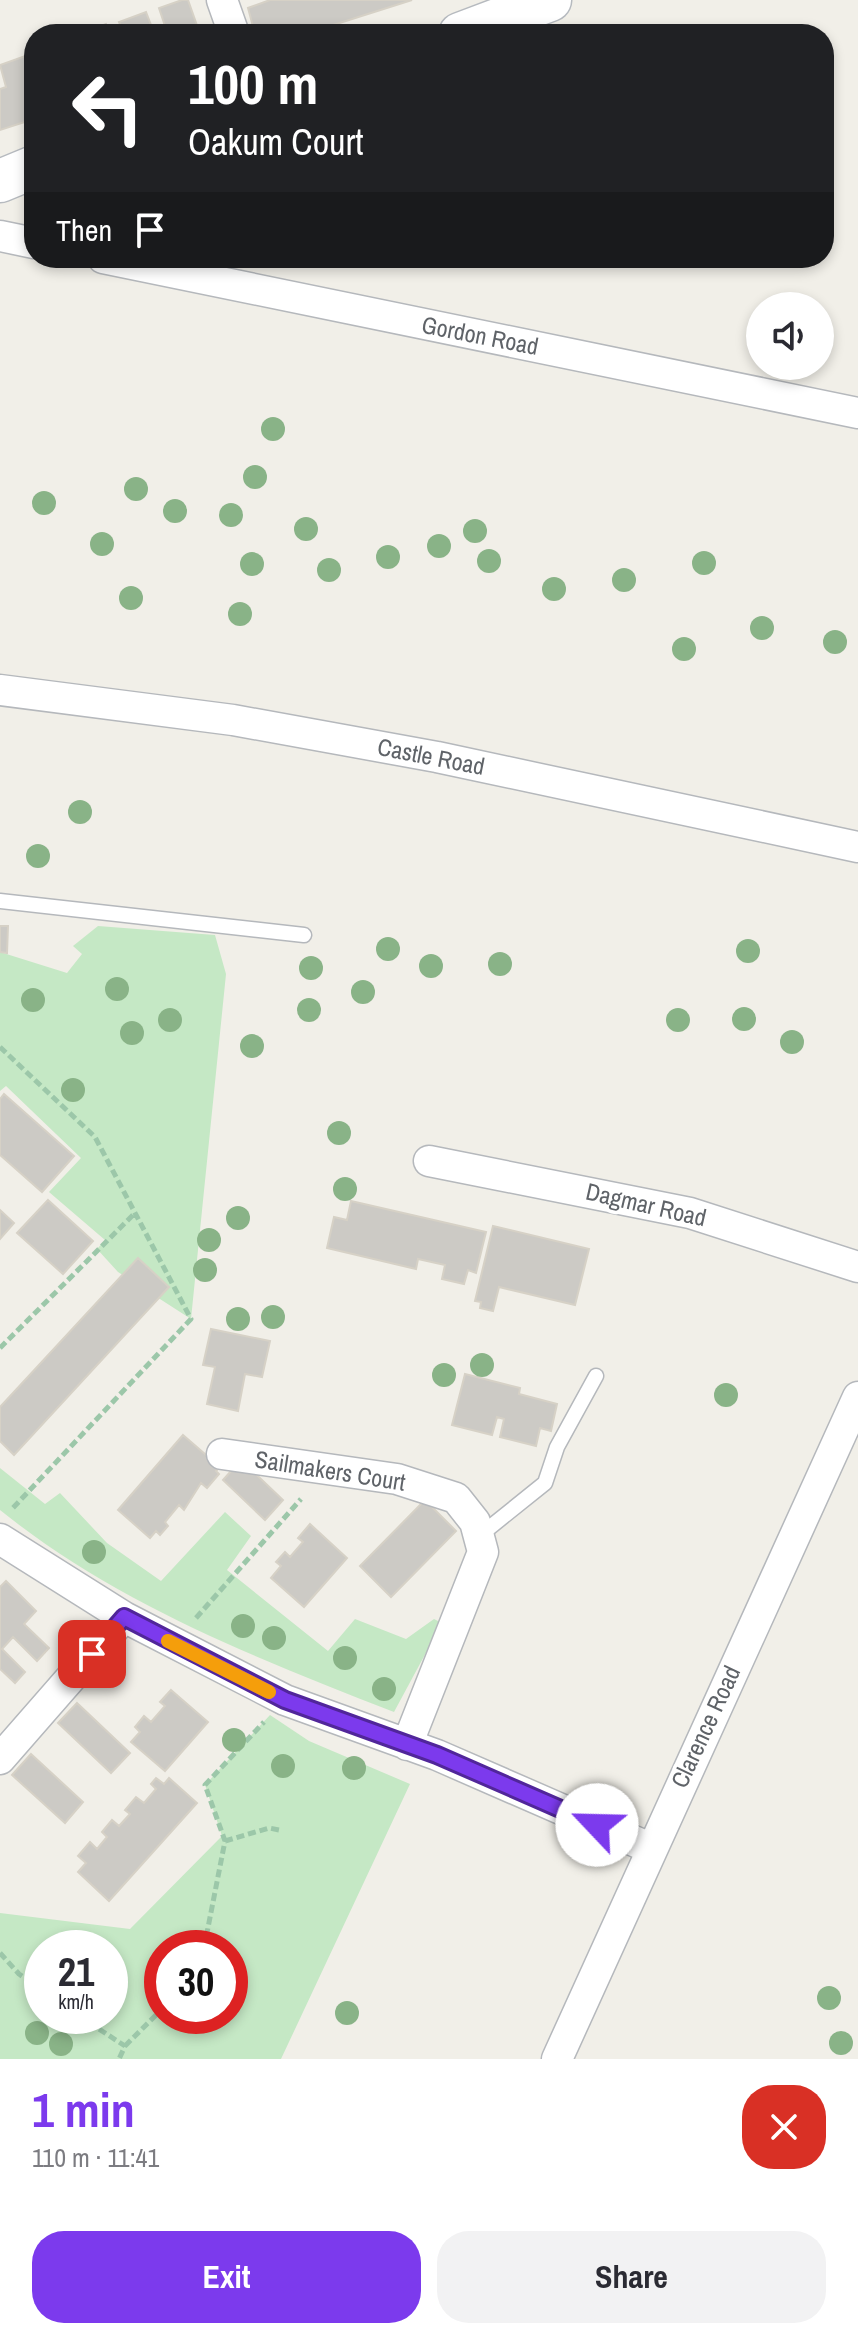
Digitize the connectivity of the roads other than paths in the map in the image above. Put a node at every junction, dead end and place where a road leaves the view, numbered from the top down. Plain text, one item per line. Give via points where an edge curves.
1 (222, 0) edge
2 (550, 0) edge
3 (230, 24) edge
4 (486, 24) edge
5 (24, 171) edge
6 (0, 181) edge
7 (0, 236) edge
8 (24, 241) edge
9 (152, 268) edge
10 (858, 413) edge
11 (0, 690) edge
12 (858, 847) edge
13 (0, 901) edge
14 (304, 935) dead end
15 (429, 1161) dead end
16 (858, 1267) edge
17 (596, 1376) dead end
18 (858, 1397) edge
19 (222, 1454) dead end
20 (478, 1536) junction
21 (0, 1539) edge
22 (124, 1617) junction
23 (407, 1745) junction
24 (0, 1759) edge
25 (650, 1848) junction
26 (557, 2059) edge

1 - 3 street
2 - 4 street
5 - 6 street
7 - 8 street
9 - 10 street, Gordon Road
11 - 12 street, Castle Road via 233,720 437,757
13 - 14 lane
15 - 16 street, Dagmar Road via 690,1213
17 - 20 lane via 557,1447 545,1483
18 - 25 street, Clarence Road
19 - 20 street, Sailmakers Court via 397,1479 456,1498 475,1522
20 - 23 street via 483,1552
21 - 22 street
22 - 23 street via 285,1700
22 - 24 street
23 - 25 street
25 - 26 street, Clarence Road

